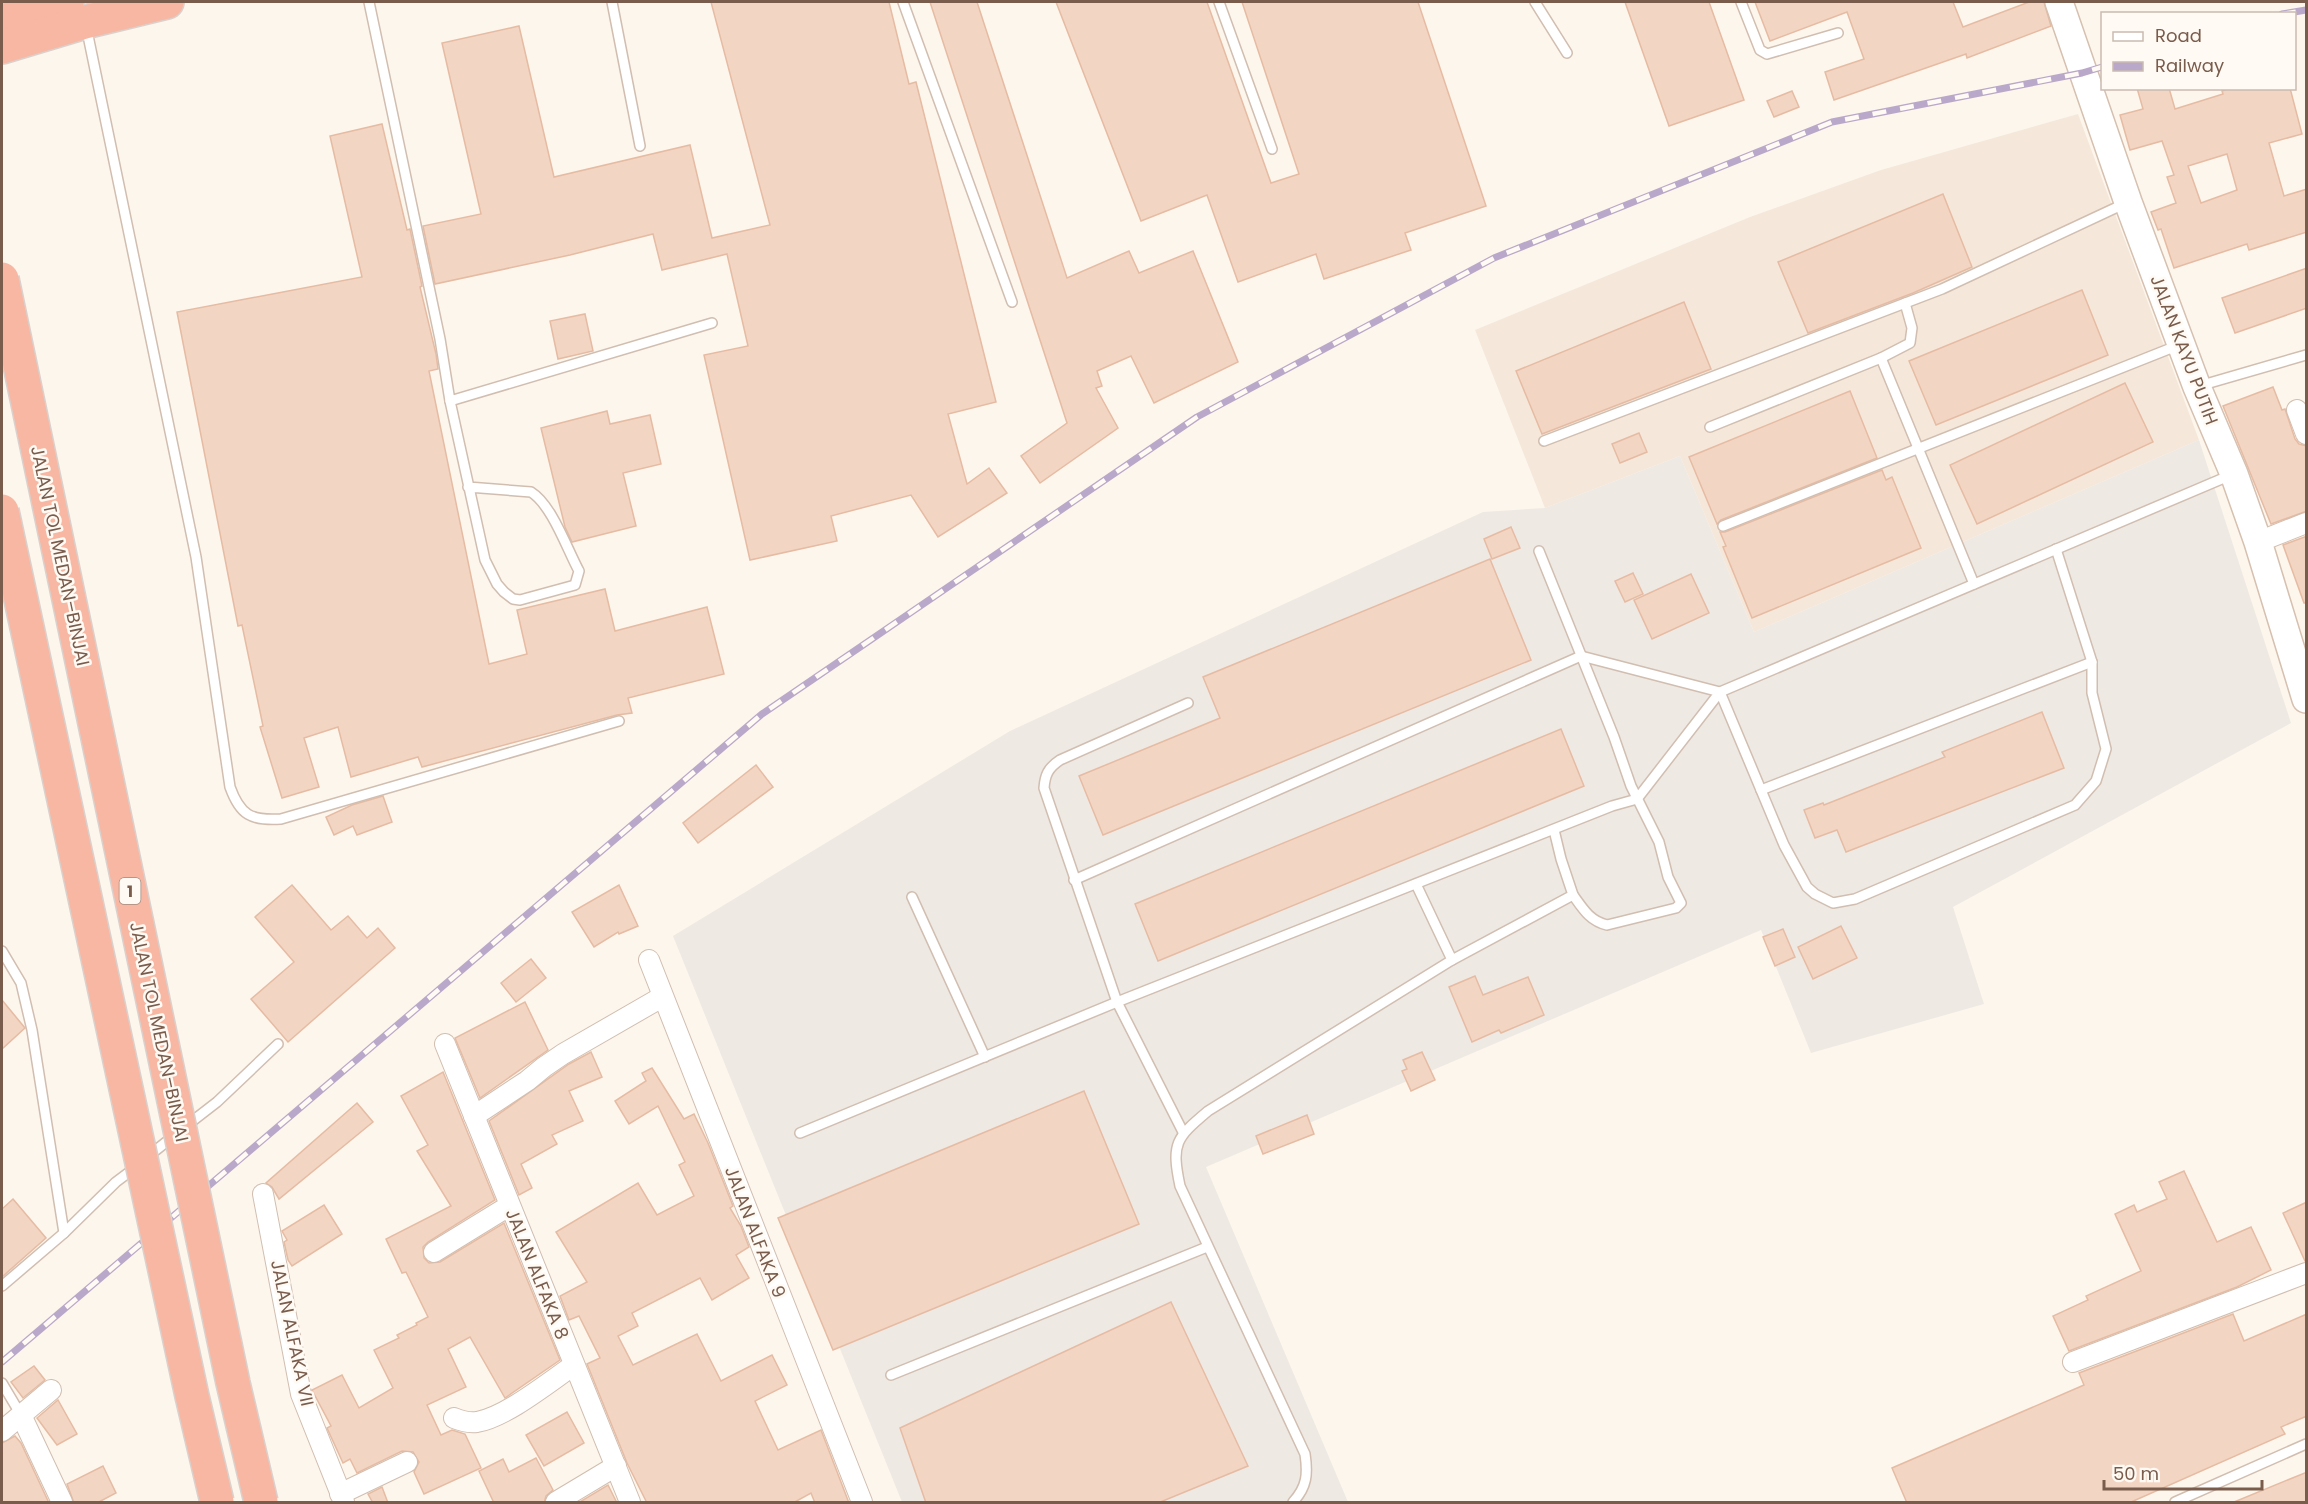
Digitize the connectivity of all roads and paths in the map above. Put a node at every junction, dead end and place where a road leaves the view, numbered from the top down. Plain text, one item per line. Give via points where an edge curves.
1 (167, 2) edge
2 (369, 2) edge
3 (612, 2) edge
4 (903, 2) edge
5 (1218, 2) edge
6 (1535, 2) edge
7 (1741, 2) edge
8 (2059, 2) edge
9 (76, 12) edge
10 (2, 21) edge
11 (1838, 33) dead end
12 (2, 47) edge
13 (1567, 53) dead end
14 (640, 146) dead end
15 (1272, 149) dead end
16 (2128, 202) junction
17 (2, 279) edge
18 (1012, 302) dead end
19 (1905, 303) junction
20 (712, 323) dead end
21 (2181, 344) junction
22 (2307, 355) edge
23 (1881, 358) junction
24 (2197, 387) junction
25 (450, 401) junction
26 (2297, 410) dead end
27 (1710, 427) dead end
28 (2307, 434) edge
29 (1544, 441) dead end
30 (1918, 448) junction
31 (2234, 474) junction
32 (468, 487) junction
33 (2, 511) edge
34 (2307, 523) edge
35 (1723, 526) dead end
36 (2258, 542) junction
37 (2056, 549) junction
38 (1539, 551) dead end
39 (1974, 584) junction
40 (1581, 656) junction
41 (2092, 662) junction
42 (1720, 692) junction
43 (2307, 699) edge
44 (1188, 703) dead end
45 (619, 721) dead end
46 (1761, 790) junction
47 (1637, 799) junction
48 (1554, 830) junction
49 (1074, 880) junction
50 (1416, 884) junction
51 (1573, 895) junction
52 (912, 897) dead end
53 (2, 951) edge
54 (649, 960) dead end
55 (1452, 960) junction
56 (663, 996) junction
57 (1116, 1002) junction
58 (278, 1044) dead end
59 (445, 1044) dead end
60 (985, 1057) junction
61 (474, 1116) junction
62 (1183, 1132) junction
63 (801, 1133) dead end
64 (263, 1194) dead end
65 (509, 1206) junction
66 (64, 1233) junction
67 (1207, 1247) junction
68 (434, 1252) dead end
69 (2307, 1273) edge
70 (2, 1286) edge
71 (2073, 1362) dead end
72 (574, 1365) junction
73 (891, 1375) dead end
74 (2, 1383) edge
75 (51, 1390) dead end
76 (21, 1415) junction
77 (454, 1418) dead end
78 (2, 1431) edge
79 (2307, 1444) edge
80 (407, 1462) dead end
81 (616, 1466) junction
82 (342, 1498) edge
83 (2180, 1502) edge
84 (62, 1503) edge
85 (217, 1503) edge
86 (261, 1503) edge
87 (555, 1503) edge
88 (630, 1503) edge
89 (862, 1503) edge
90 (1293, 1503) edge

1 - 9 highway
2 - 25 lane
3 - 14 lane
4 - 18 lane
5 - 15 lane
6 - 13 lane
7 - 11 lane via 1763,53
8 - 16 street, JALAN KAYU PUTIH
9 - 10 highway
9 - 12 highway
9 - 45 lane via 196,557 230,787 237,804 249,816 281,819
16 - 19 lane
16 - 21 street, JALAN KAYU PUTIH
17 - 86 highway, JALAN TOL MEDAN–BINJAI / 1, bridge
19 - 23 lane via 1912,328 1910,343
19 - 29 lane
20 - 25 lane
21 - 24 street, JALAN KAYU PUTIH
21 - 30 lane
22 - 24 lane
23 - 27 lane
23 - 30 lane
24 - 31 street, JALAN KAYU PUTIH
25 - 32 lane
26 - 28 street
30 - 35 lane
30 - 39 lane
31 - 36 street, JALAN KAYU PUTIH
31 - 37 lane
32 - 32 lane via 485,560 504,592 520,600 575,585 579,571 537,495
33 - 85 highway, bridge
34 - 36 street
36 - 43 street, JALAN KAYU PUTIH
37 - 39 lane
37 - 41 lane
38 - 40 lane
39 - 42 lane
40 - 42 lane
40 - 47 lane
40 - 49 lane
41 - 46 lane
41 - 46 lane via 2092,693 2106,749 2096,781 2075,805 1855,899 1833,903 1807,887
42 - 46 lane
42 - 47 lane
44 - 49 lane via 1060,760 1048,771 1044,778 1047,798
47 - 48 lane
47 - 51 lane via 1659,842 1680,906 1607,925 1597,923
48 - 50 lane
48 - 51 lane
49 - 57 lane
50 - 55 lane
50 - 57 lane
51 - 55 lane
52 - 60 lane
53 - 66 lane via 21,983 32,1030
54 - 56 street, JALAN ALFAKA 9
55 - 62 lane via 1208,1111
56 - 61 street via 563,1054
56 - 89 street, JALAN ALFAKA 9
57 - 60 lane
57 - 62 lane
58 - 66 lane via 217,1102 116,1182
59 - 61 street, JALAN ALFAKA 8
60 - 63 lane
61 - 65 street, JALAN ALFAKA 8
62 - 67 lane via 1177,1145 1179,1186
64 - 82 street, JALAN ALFAKA VII via 302,1394
65 - 68 street
65 - 72 street, JALAN ALFAKA 8
66 - 70 lane
67 - 73 lane
67 - 90 lane via 1305,1454 1304,1486
69 - 71 street
72 - 77 street via 486,1420
72 - 81 street, JALAN ALFAKA 8
74 - 76 lane
75 - 76 street
76 - 78 street
76 - 84 street
79 - 83 lane
80 - 82 street
81 - 87 street
81 - 88 street, JALAN ALFAKA 8

